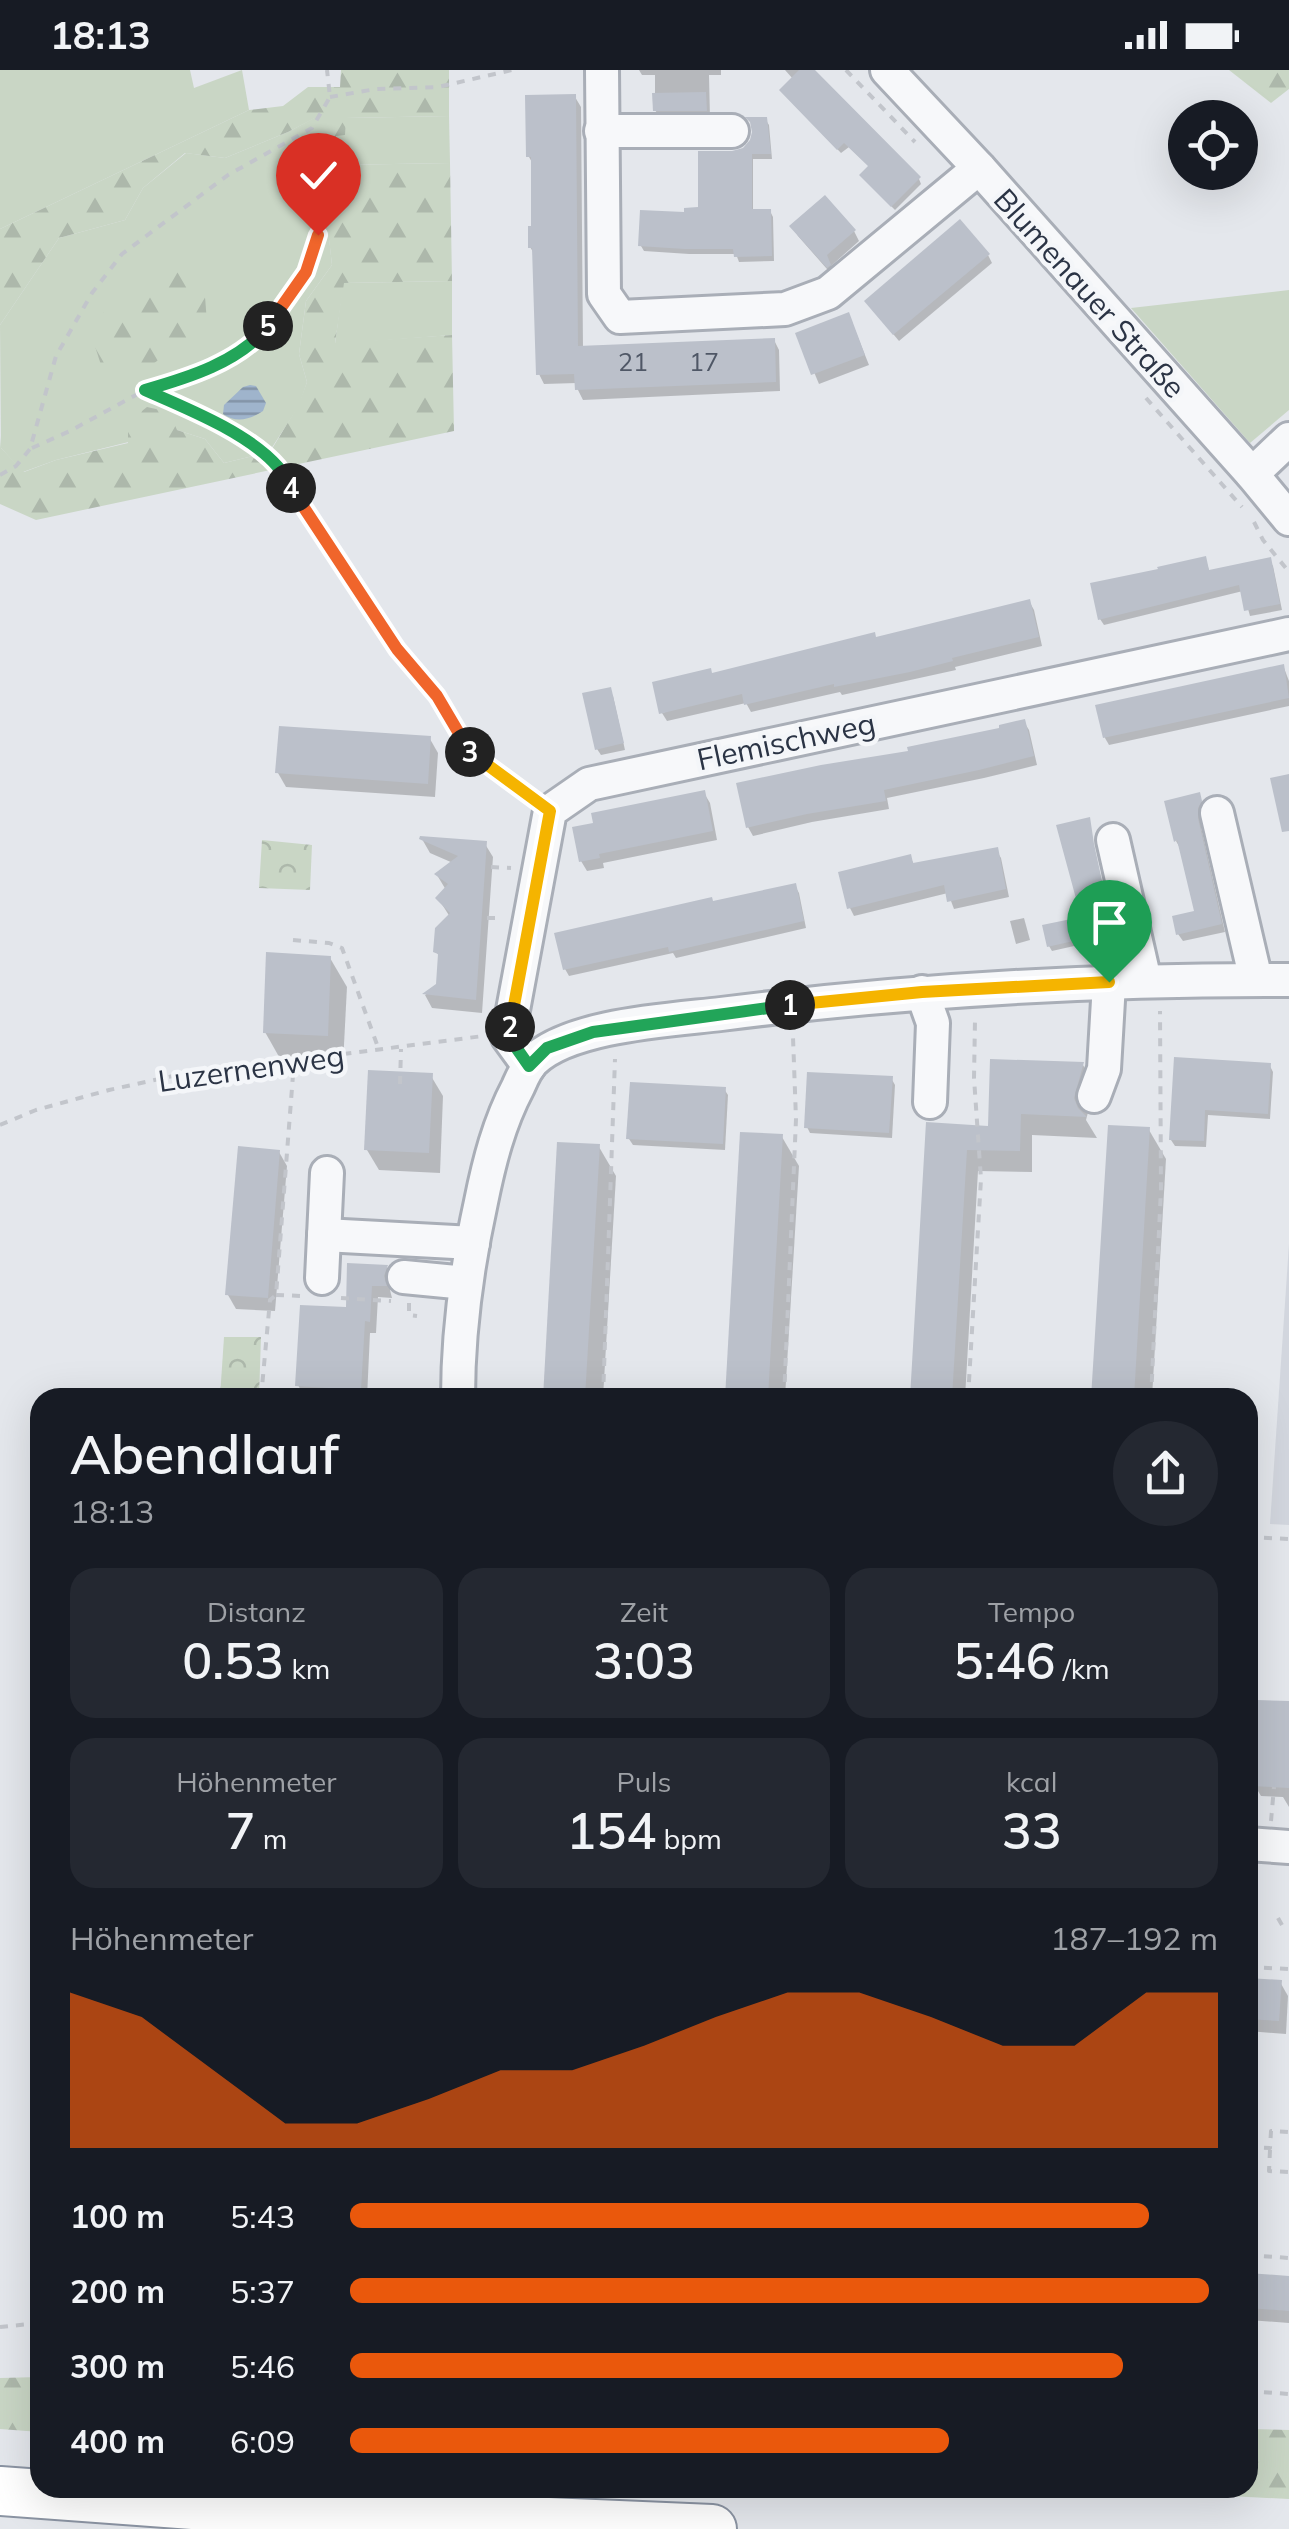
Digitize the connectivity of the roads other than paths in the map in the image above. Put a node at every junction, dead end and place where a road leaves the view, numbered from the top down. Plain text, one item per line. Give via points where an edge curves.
1 (602, 70) edge
2 (887, 70) edge
3 (602, 131) junction
4 (732, 131) dead end
5 (979, 168) junction
6 (1289, 439) edge
7 (1252, 474) junction
8 (1289, 520) edge
9 (1289, 634) edge
10 (1217, 813) dead end
11 (1114, 840) dead end
12 (1273, 980) edge
13 (1145, 981) junction
14 (1109, 982) junction
15 (918, 992) junction
16 (529, 1066) junction
17 (1094, 1096) dead end
18 (924, 1097) dead end
19 (327, 1172) dead end
20 (324, 1235) junction
21 (472, 1243) junction
22 (466, 1283) junction
23 (322, 1291) road end
24 (401, 1294) road end
25 (458, 1388) edge
26 (0, 2491) edge
27 (30, 2493) edge
28 (91, 2498) edge
29 (712, 2529) edge

1 - 3 street
2 - 5 street, Blumenauer Straße
3 - 4 street
3 - 5 street via 604,294 620,317 784,309 828,293
5 - 7 street, Blumenauer Straße
6 - 7 street
7 - 8 street, Blumenauer Straße
9 - 16 street, Flemischweg via 589,784 550,811 508,1036
10 - 12 street
11 - 13 street
12 - 13 street
13 - 14 street
14 - 15 street
14 - 17 street via 1104,1069
15 - 16 street via 593,1032 547,1048
15 - 18 street via 933,1023
16 - 21 street via 504,1112
19 - 20 street
20 - 21 street
20 - 23 street
21 - 22 street
22 - 24 street
22 - 25 street
26 - 27 highway
28 - 29 highway

